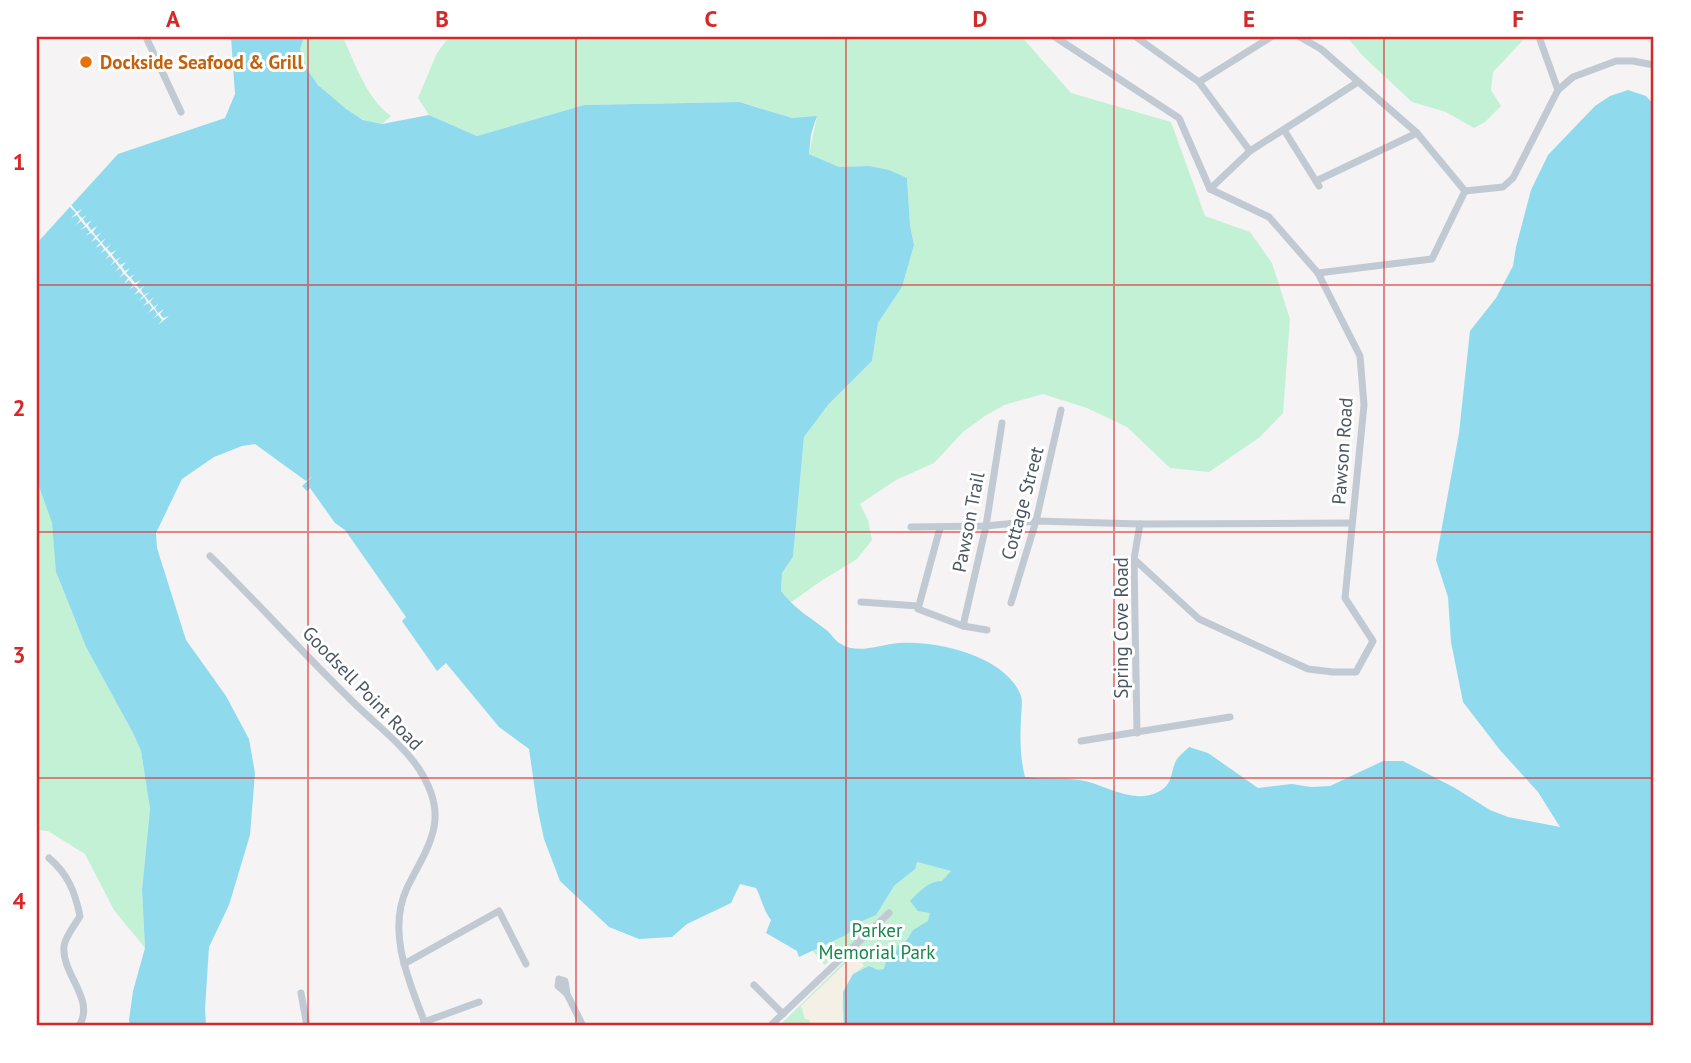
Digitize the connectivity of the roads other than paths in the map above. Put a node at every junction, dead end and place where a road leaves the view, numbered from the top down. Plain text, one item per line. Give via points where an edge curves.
1 (146, 37) edge
2 (1055, 37) edge
3 (1136, 37) edge
4 (1271, 37) edge
5 (1300, 37) edge
6 (1539, 37) edge
7 (1654, 65) edge
8 (1199, 82) junction
9 (1358, 82) junction
10 (1558, 90) junction
11 (181, 112) dead end
12 (1284, 130) junction
13 (1417, 133) junction
14 (1250, 151) junction
15 (1210, 189) junction
16 (1465, 191) junction
17 (1318, 272) junction
18 (1062, 410) dead end
19 (1002, 423) dead end
20 (1036, 521) junction
21 (1352, 523) junction
22 (1140, 524) junction
23 (986, 526) junction
24 (911, 527) dead end
25 (940, 528) junction
26 (210, 556) dead end
27 (1134, 559) junction
28 (860, 602) dead end
29 (1011, 603) dead end
30 (918, 606) junction
31 (962, 626) junction
32 (987, 630) dead end
33 (1230, 717) dead end
34 (1138, 733) junction
35 (1081, 741) dead end
36 (49, 858) dead end
37 (889, 913) dead end
38 (404, 964) junction
39 (526, 964) dead end
40 (754, 985) dead end
41 (301, 993) dead end
42 (568, 994) dead end
43 (480, 1002) dead end
44 (783, 1014) junction
45 (425, 1024) edge
46 (79, 1026) edge
47 (307, 1026) edge
48 (583, 1026) edge
49 (770, 1026) edge

1 - 11 street
2 - 15 street via 1179,118
3 - 8 street
4 - 8 street
5 - 9 street
6 - 10 street
7 - 10 street via 1616,61 1573,77
8 - 14 street
9 - 12 street
9 - 13 street
10 - 16 street via 1513,178 1503,187
12 - 13 street via 1317,184
12 - 14 street
13 - 16 street
14 - 15 street
15 - 17 street, Pawson Road via 1269,217
16 - 17 street via 1432,259
17 - 21 street, Pawson Road via 1360,356 1364,405
18 - 20 street, Cottage Street
19 - 23 street, Pawson Trail
20 - 22 street, Pawson Road
20 - 23 street, Pawson Road
20 - 29 street, Cottage Street
21 - 22 street, Pawson Road
21 - 27 street via 1346,598 1373,641 1356,672 1350,673 1308,669 1199,619
22 - 27 street, Spring Cove Road
23 - 25 street, Pawson Road
23 - 31 street, Pawson Trail
24 - 25 street, Pawson Road
25 - 30 street
26 - 38 street, Goodsell Point Road via 408,755 426,782 435,822 401,909
27 - 34 street, Spring Cove Road
28 - 30 street
30 - 31 street
31 - 32 street
33 - 34 street
34 - 35 street
36 - 46 street via 69,880 80,916 64,944 82,998
37 - 44 street
38 - 39 street via 499,911
38 - 45 street, Goodsell Point Road
40 - 44 street
41 - 47 street
42 - 48 street
43 - 45 street
44 - 49 street

